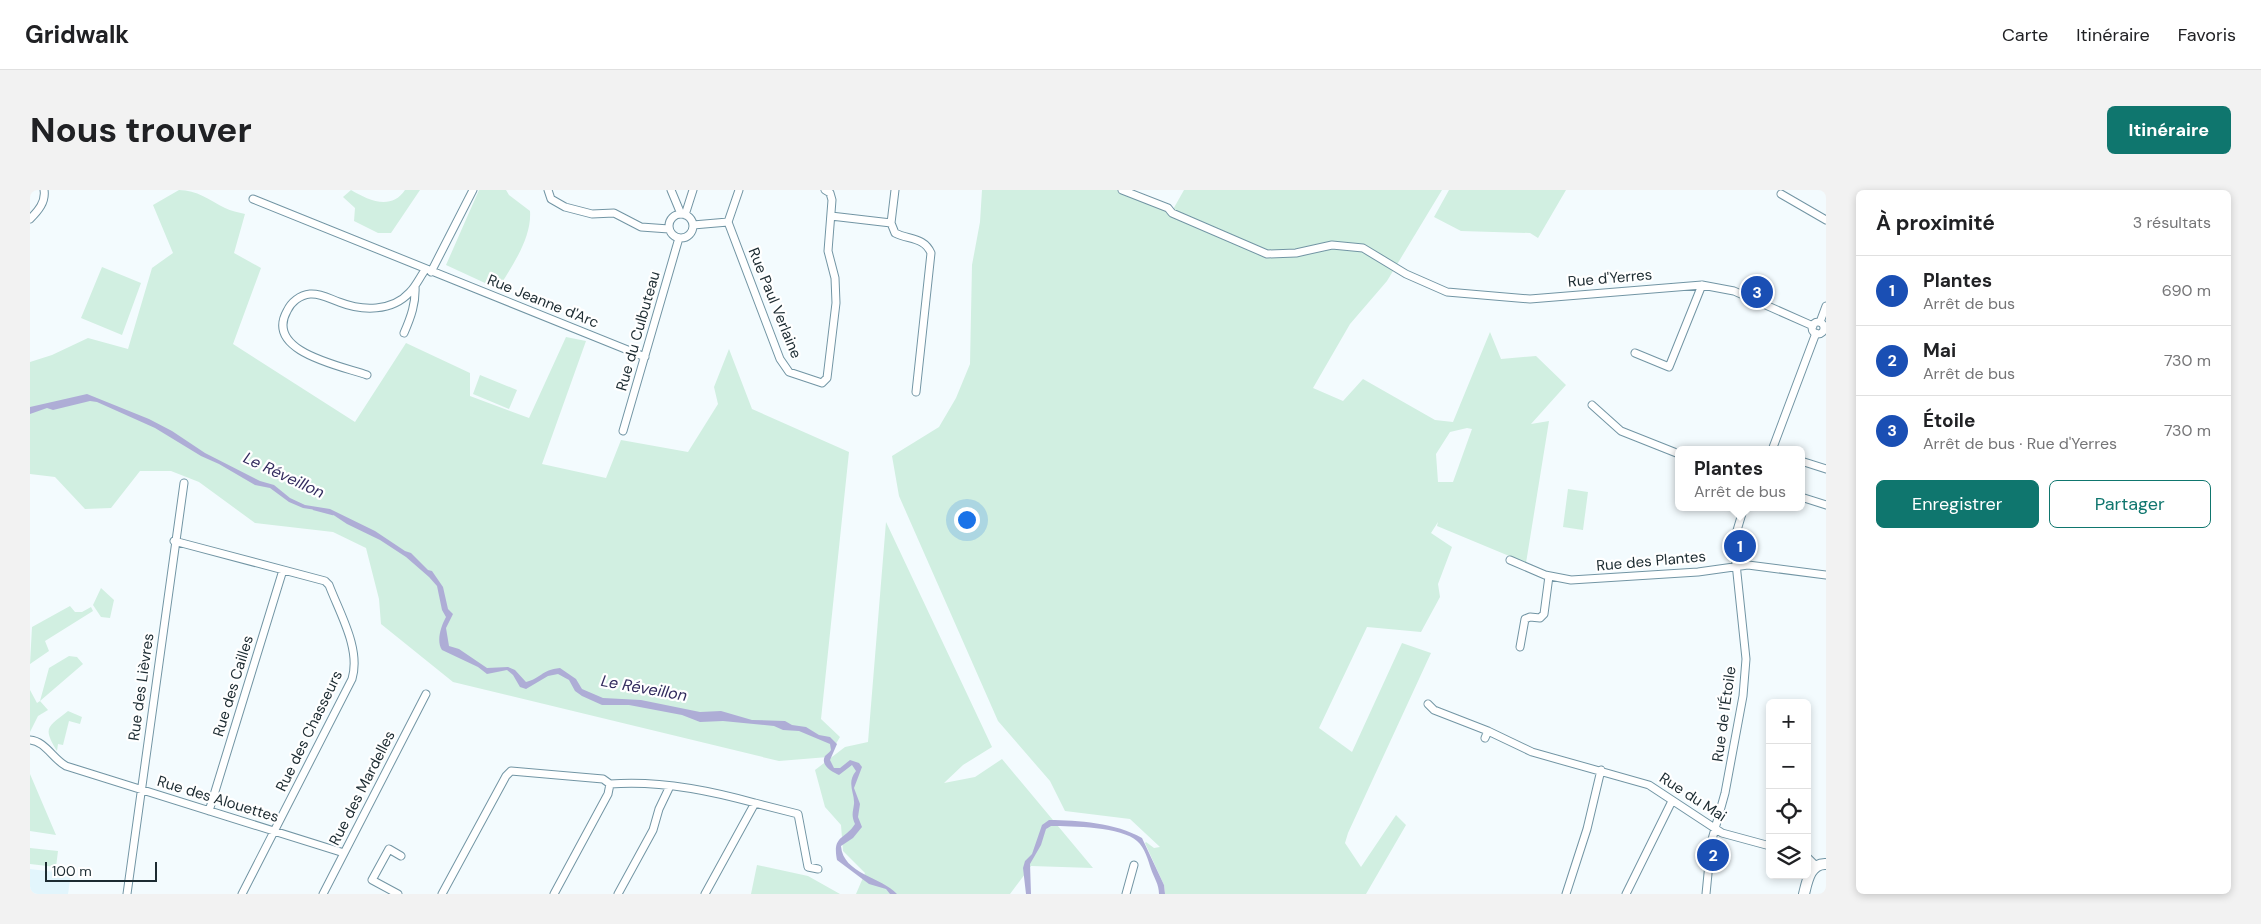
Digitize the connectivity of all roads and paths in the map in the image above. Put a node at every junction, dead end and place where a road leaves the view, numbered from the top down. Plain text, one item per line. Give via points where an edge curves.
1 (44, 190) edge
2 (473, 190) edge
3 (548, 190) edge
4 (671, 190) edge
5 (693, 190) edge
6 (739, 190) edge
7 (825, 190) edge
8 (895, 190) edge
9 (1122, 190) edge
10 (1781, 194) dead end
11 (253, 199) dead end
12 (683, 214) junction
13 (831, 216) junction
14 (30, 219) edge
15 (1826, 220) edge
16 (728, 222) junction
17 (891, 223) junction
18 (693, 225) junction
19 (669, 229) junction
20 (679, 238) junction
21 (428, 271) junction
22 (1702, 285) junction
23 (415, 286) junction
24 (1826, 306) edge
25 (1820, 322) junction
26 (1814, 329) junction
27 (1825, 331) edge
28 (404, 333) dead end
29 (1635, 352) dead end
30 (645, 357) junction
31 (367, 375) dead end
32 (916, 392) dead end
33 (1592, 405) dead end
34 (623, 431) dead end
35 (1773, 446) edge
36 (1675, 452) edge
37 (1805, 462) edge
38 (1826, 469) edge
39 (184, 483) dead end
40 (1805, 499) edge
41 (1826, 505) edge
42 (1743, 511) edge
43 (174, 542) junction
44 (1510, 560) dead end
45 (1736, 567) junction
46 (283, 570) junction
47 (1826, 575) edge
48 (1549, 576) junction
49 (1520, 646) dead end
50 (426, 694) dead end
51 (1428, 704) dead end
52 (30, 740) edge
53 (1601, 770) junction
54 (610, 784) junction
55 (670, 786) junction
56 (141, 790) junction
57 (1672, 801) junction
58 (755, 803) junction
59 (208, 811) junction
60 (1714, 829) junction
61 (275, 831) junction
62 (1766, 845) edge
63 (344, 853) junction
64 (401, 856) dead end
65 (1811, 859) edge
66 (1134, 865) dead end
67 (1822, 866) edge
68 (818, 869) dead end
69 (127, 894) edge
70 (242, 894) edge
71 (323, 894) edge
72 (398, 894) edge
73 (442, 894) edge
74 (554, 894) edge
75 (618, 894) edge
76 (705, 894) edge
77 (1126, 894) edge
78 (1566, 894) edge
79 (1626, 894) edge
80 (1706, 894) edge
81 (1804, 894) edge

1 - 14 street via 41,206
2 - 21 street
3 - 19 street via 551,199 565,207 592,214 614,213 641,227
4 - 12 street
5 - 12 street
6 - 16 street
7 - 13 street, Rue Paul Verlaine via 832,200
8 - 17 street
9 - 22 street, Rue d'Yerres via 1267,254 1296,253 1332,245 1363,248 1406,274 1447,292 1530,299
10 - 15 street
11 - 21 street, Rue Jeanne d'Arc
12 - 18 street
12 - 19 street via 672,218
13 - 16 street, Rue Paul Verlaine via 828,251 835,278 836,303 827,378 822,383 789,372 780,359
13 - 17 street
16 - 18 street
17 - 32 street via 896,233 918,239 928,245 931,253
18 - 20 street via 688,236
19 - 20 street
20 - 30 street, Rue du Culbuteau
21 - 23 street
21 - 30 street, Rue Jeanne d'Arc
22 - 26 street, Rue d'Yerres via 1734,291
22 - 29 street via 1668,367
23 - 28 street via 416,298
23 - 31 street via 396,303 377,309 358,308 326,296 310,294 297,299 287,311 284,332 293,346 305,354
24 - 25 street
25 - 26 street
25 - 27 street
26 - 27 street via 1819,334
26 - 35 street
30 - 34 street, Rue du Culbuteau
33 - 36 street via 1621,431
37 - 38 street
39 - 43 street, Rue des Lièvres
40 - 41 street
42 - 45 street, Rue de l'Étoile via 1735,537
43 - 46 street, Rue des Chasseurs
43 - 56 street, Rue des Lièvres
44 - 48 street, Rue des Plantes
45 - 47 street, Rue des Plantes via 1748,565
45 - 48 street, Rue des Plantes via 1593,580
45 - 60 street, Rue de l'Étoile via 1746,659 1743,696 1725,793
46 - 59 street, Rue des Cailles
46 - 61 street, Rue des Chasseurs via 330,585 352,646 355,667 352,679
48 - 49 street via 1544,614 1540,618 1525,619
50 - 63 street, Rue des Mardelles
51 - 53 street, Rue du Mai via 1434,710 1532,752
52 - 56 street, Rue des Alouettes via 40,742 57,761
53 - 57 street, Rue du Mai via 1649,785
53 - 78 street via 1587,829
54 - 55 street via 637,782
54 - 73 street via 602,779 511,771
54 - 74 street via 608,794
55 - 58 street via 721,793
55 - 75 street via 653,830
56 - 59 street, Rue des Alouettes
56 - 69 street, Rue des Lièvres
57 - 60 street, Rue du Mai
57 - 79 street
58 - 68 street via 798,814 808,867
58 - 76 street
59 - 61 street, Rue des Alouettes
60 - 62 street, Rue du Mai
60 - 80 street, Rue de l'Étoile
61 - 63 street, Rue des Alouettes
61 - 70 street, Rue des Chasseurs
63 - 71 street, Rue des Mardelles
64 - 72 street via 388,849 372,880
65 - 67 street
66 - 77 street
67 - 81 street via 1812,870

